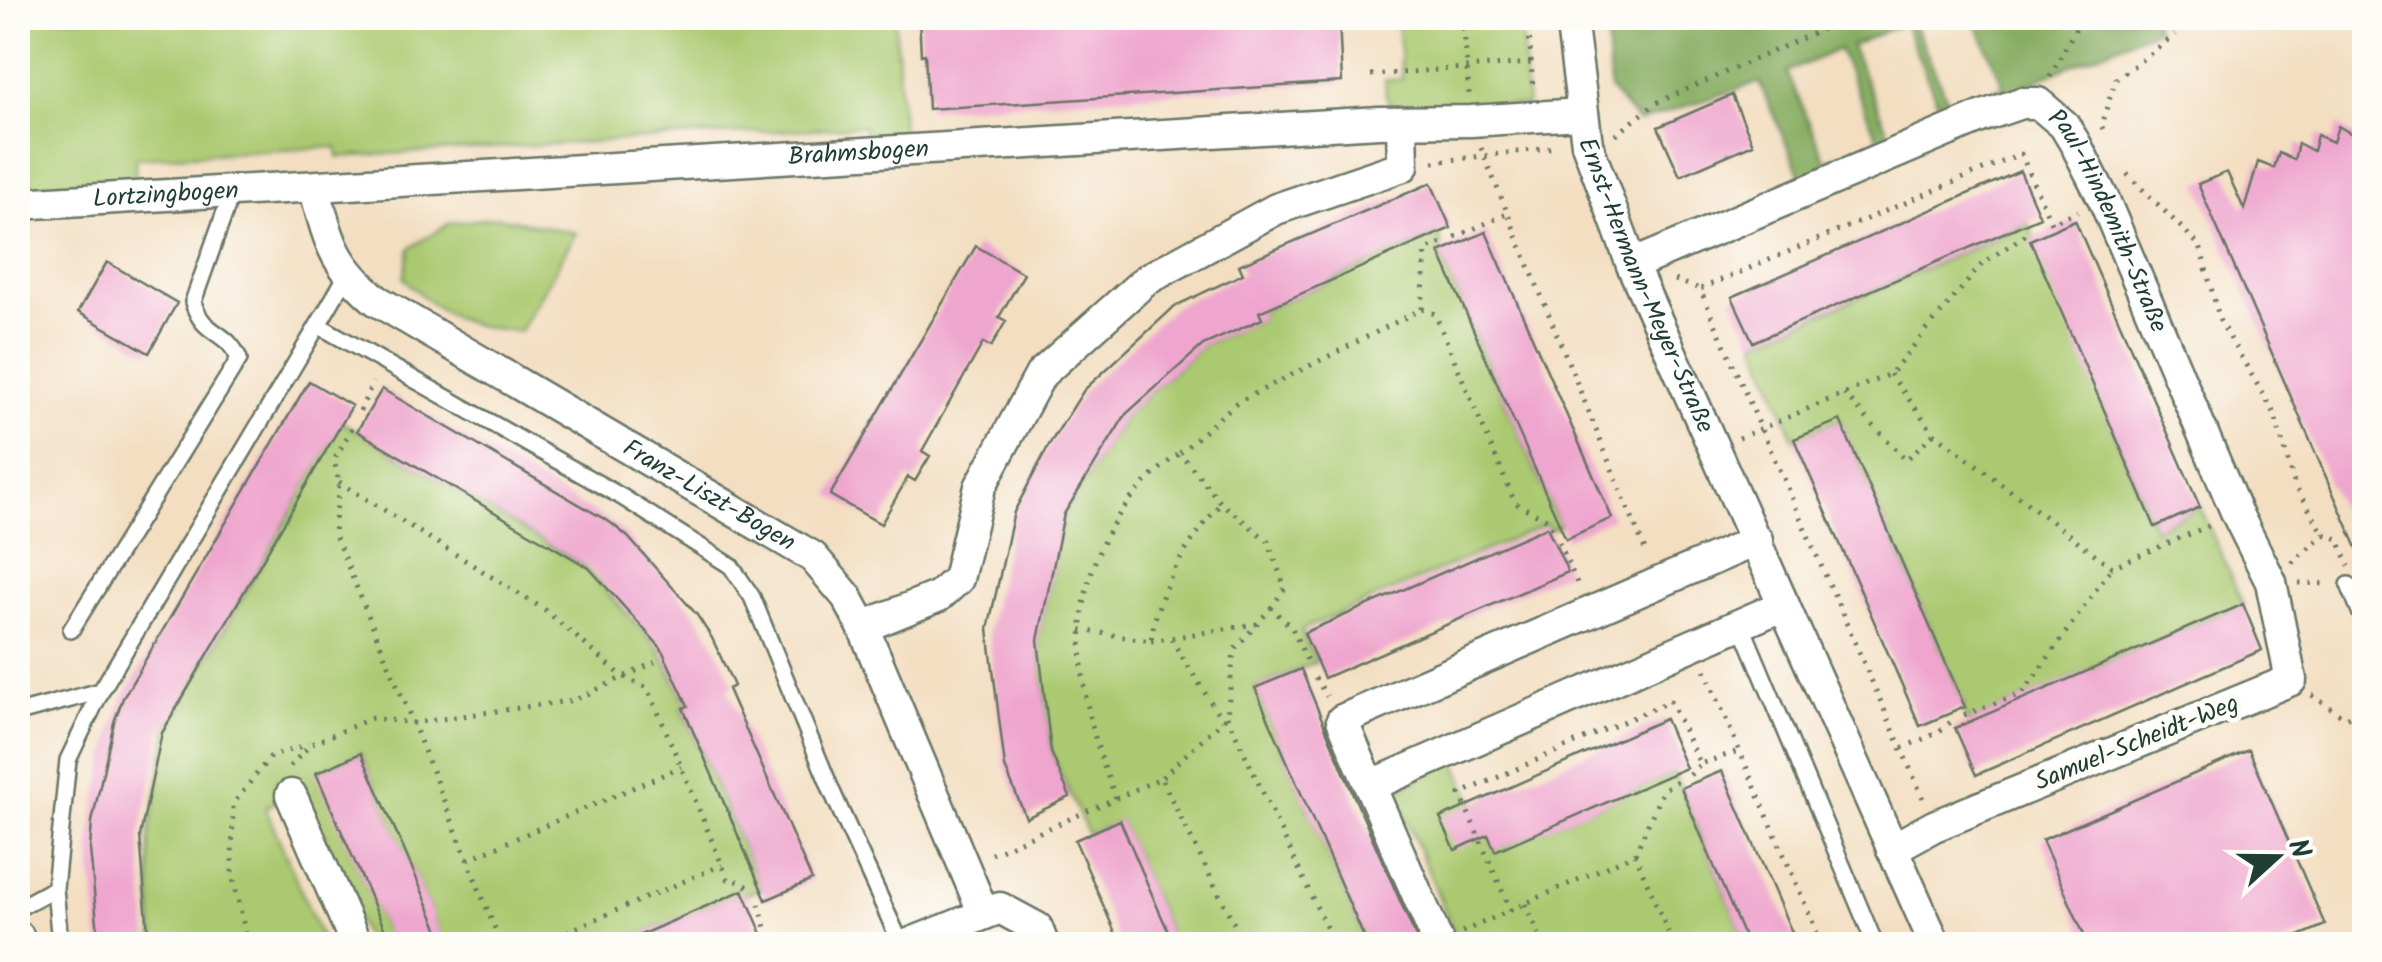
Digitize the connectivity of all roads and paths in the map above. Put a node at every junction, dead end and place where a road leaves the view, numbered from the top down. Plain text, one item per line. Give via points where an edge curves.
1 (1463, 18) edge
2 (1528, 18) edge
3 (1571, 18) edge
4 (1848, 18) edge
5 (2081, 18) edge
6 (2176, 35) dead end
7 (1532, 64) junction
8 (1467, 68) junction
9 (1370, 75) dead end
10 (2038, 103) junction
11 (1581, 114) junction
12 (1536, 119) junction
13 (1471, 122) junction
14 (1402, 124) junction
15 (2110, 142) dead end
16 (1586, 144) junction
17 (1484, 156) junction
18 (2119, 159) dead end
19 (1404, 166) junction
20 (314, 187) junction
21 (232, 192) junction
22 (2104, 200) junction
23 (18, 204) edge
24 (1508, 214) junction
25 (2032, 231) dead end
26 (1454, 237) dead end
27 (1442, 243) dead end
28 (1632, 265) junction
29 (347, 275) junction
30 (1422, 309) junction
31 (318, 325) junction
32 (382, 363) junction
33 (1890, 374) junction
34 (1844, 394) junction
35 (360, 411) dead end
36 (352, 428) dead end
37 (1761, 429) junction
38 (1934, 433) junction
39 (1715, 448) junction
40 (1180, 453) junction
41 (339, 482) junction
42 (1221, 503) junction
43 (2236, 514) junction
44 (1552, 529) dead end
45 (2324, 534) junction
46 (1757, 540) junction
47 (1559, 542) dead end
48 (2112, 566) junction
49 (2272, 582) junction
50 (1658, 583) junction
51 (2350, 585) junction
52 (1784, 605) junction
53 (1270, 608) junction
54 (1590, 612) junction
55 (2364, 621) edge
56 (1256, 624) junction
57 (1741, 624) junction
58 (863, 628) junction
59 (72, 630) dead end
60 (1081, 630) junction
61 (1170, 638) junction
62 (1151, 642) junction
63 (1694, 645) junction
64 (654, 662) dead end
65 (1309, 665) dead end
66 (622, 676) junction
67 (2291, 680) junction
68 (101, 691) junction
69 (2364, 710) edge
70 (18, 713) edge
71 (1964, 715) dead end
72 (1225, 718) junction
73 (1952, 722) dead end
74 (414, 724) junction
75 (311, 744) junction
76 (1902, 748) junction
77 (1739, 751) junction
78 (1700, 764) junction
79 (681, 768) junction
80 (1690, 776) dead end
81 (1161, 778) junction
82 (1677, 780) dead end
83 (1370, 786) junction
84 (291, 795) joint
85 (1116, 798) junction
86 (1934, 826) junction
87 (1892, 849) junction
88 (1635, 854) junction
89 (467, 860) junction
90 (722, 865) junction
91 (965, 866) junction
92 (55, 888) junction
93 (753, 891) dead end
94 (759, 904) dead end
95 (1525, 904) junction
96 (18, 908) edge
97 (1511, 910) junction
98 (972, 927) edge
99 (18, 936) edge
100 (2364, 940) edge
101 (1438, 942) edge
102 (21, 944) edge
103 (60, 944) edge
104 (248, 944) edge
105 (356, 944) edge
106 (501, 944) edge
107 (538, 944) edge
108 (771, 944) edge
109 (901, 944) edge
110 (910, 944) edge
111 (1044, 944) edge
112 (1244, 944) edge
113 (1334, 944) edge
114 (1543, 944) edge
115 (1673, 944) edge
116 (1822, 944) edge
117 (1875, 944) edge
118 (1935, 944) edge
119 (2355, 944) edge

1 - 8 path
2 - 7 path
3 - 11 street, Ernst-Hermann-Meyer-Straße
4 - 16 path via 1656,103 1616,135
5 - 10 path
6 - 15 path via 2116,79 2100,125
7 - 8 path
7 - 12 path
8 - 9 path
8 - 13 path
10 - 22 street, Paul-Hindemith-Straße via 2064,125
10 - 28 street, Paul-Hindemith-Straße via 1983,116
11 - 12 street, Brahmsbogen
11 - 16 street, Ernst-Hermann-Meyer-Straße
12 - 13 street, Brahmsbogen
13 - 14 street, Brahmsbogen
13 - 17 path
14 - 19 street
14 - 20 street, Brahmsbogen
16 - 17 path
16 - 28 street, Ernst-Hermann-Meyer-Straße
17 - 19 path
17 - 24 path
18 - 45 path via 2200,246 2220,321 2274,413 2294,486
19 - 58 street via 1276,209 1146,280 1040,374 980,487 958,579 938,596
20 - 21 street, Lortzingbogen
20 - 29 street, Franz-Liszt-Bogen
21 - 23 street, Lortzingbogen
21 - 59 lane via 193,302 198,320 234,346 239,359
22 - 37 path via 2047,224 2021,154 1700,289
22 - 43 street, Paul-Hindemith-Straße
24 - 26 path
24 - 50 path
25 - 33 path via 1984,263
27 - 30 path via 1426,250
28 - 39 street, Ernst-Hermann-Meyer-Straße
29 - 31 lane
29 - 58 street, Franz-Liszt-Bogen via 376,300 814,557
30 - 40 path via 1236,403
30 - 44 path via 1435,314 1515,503 1548,520
31 - 32 lane
31 - 68 lane
32 - 35 path
32 - 109 lane via 731,566 752,597
33 - 34 path
33 - 38 path
34 - 37 path
34 - 38 path via 1906,460
36 - 41 path via 334,460
37 - 39 path
37 - 76 path
38 - 48 path
39 - 46 street, Ernst-Hermann-Meyer-Straße
40 - 42 path
40 - 60 path via 1154,472 1108,529 1090,574
41 - 66 path via 545,610
41 - 74 path via 334,532
42 - 53 path via 1268,541 1286,588
42 - 62 path via 1192,538 1164,592
43 - 48 path
43 - 49 street, Paul-Hindemith-Straße
45 - 49 path
45 - 51 path via 2338,539
46 - 50 street
46 - 52 street, Ernst-Hermann-Meyer-Straße
47 - 54 path
48 - 71 path via 2024,693
49 - 51 path
49 - 67 street
50 - 54 street
51 - 55 lane
52 - 57 street
52 - 87 street, Ernst-Hermann-Meyer-Straße
53 - 56 path
53 - 65 path via 1292,628
54 - 83 street via 1342,720
56 - 61 path
56 - 72 path via 1234,650
57 - 63 street
57 - 117 lane
58 - 91 street, Franz-Liszt-Bogen
60 - 62 path
60 - 85 path via 1085,704
61 - 62 path
61 - 72 path
63 - 77 path
63 - 83 street
64 - 66 path
66 - 74 path via 575,700
66 - 79 path via 648,688
67 - 69 path via 2345,718
67 - 86 street, Samuel-Scheidt-Weg
68 - 70 lane
68 - 92 lane via 68,760
72 - 81 path
72 - 113 path
73 - 76 path
74 - 75 path via 372,718
74 - 89 path
75 - 84 path via 290,764
75 - 104 path via 270,757 233,804 232,874
76 - 86 path
77 - 78 path
77 - 116 path
78 - 80 path
78 - 97 path via 1670,701 1460,794
79 - 89 path
79 - 90 path
81 - 85 path
81 - 112 path
82 - 88 path via 1663,790
83 - 101 street
84 - 105 street
85 - 91 path
86 - 87 street, Samuel-Scheidt-Weg
87 - 118 street, Ernst-Hermann-Meyer-Straße
88 - 95 path
88 - 115 path
89 - 106 path
90 - 93 path via 728,880
90 - 107 path
91 - 98 street, Franz-Liszt-Bogen
92 - 96 lane
92 - 103 lane
94 - 108 path
95 - 97 path
95 - 114 path
97 - 101 path
98 - 110 street
98 - 111 street via 1000,908 1037,928
99 - 102 street
100 - 119 path

